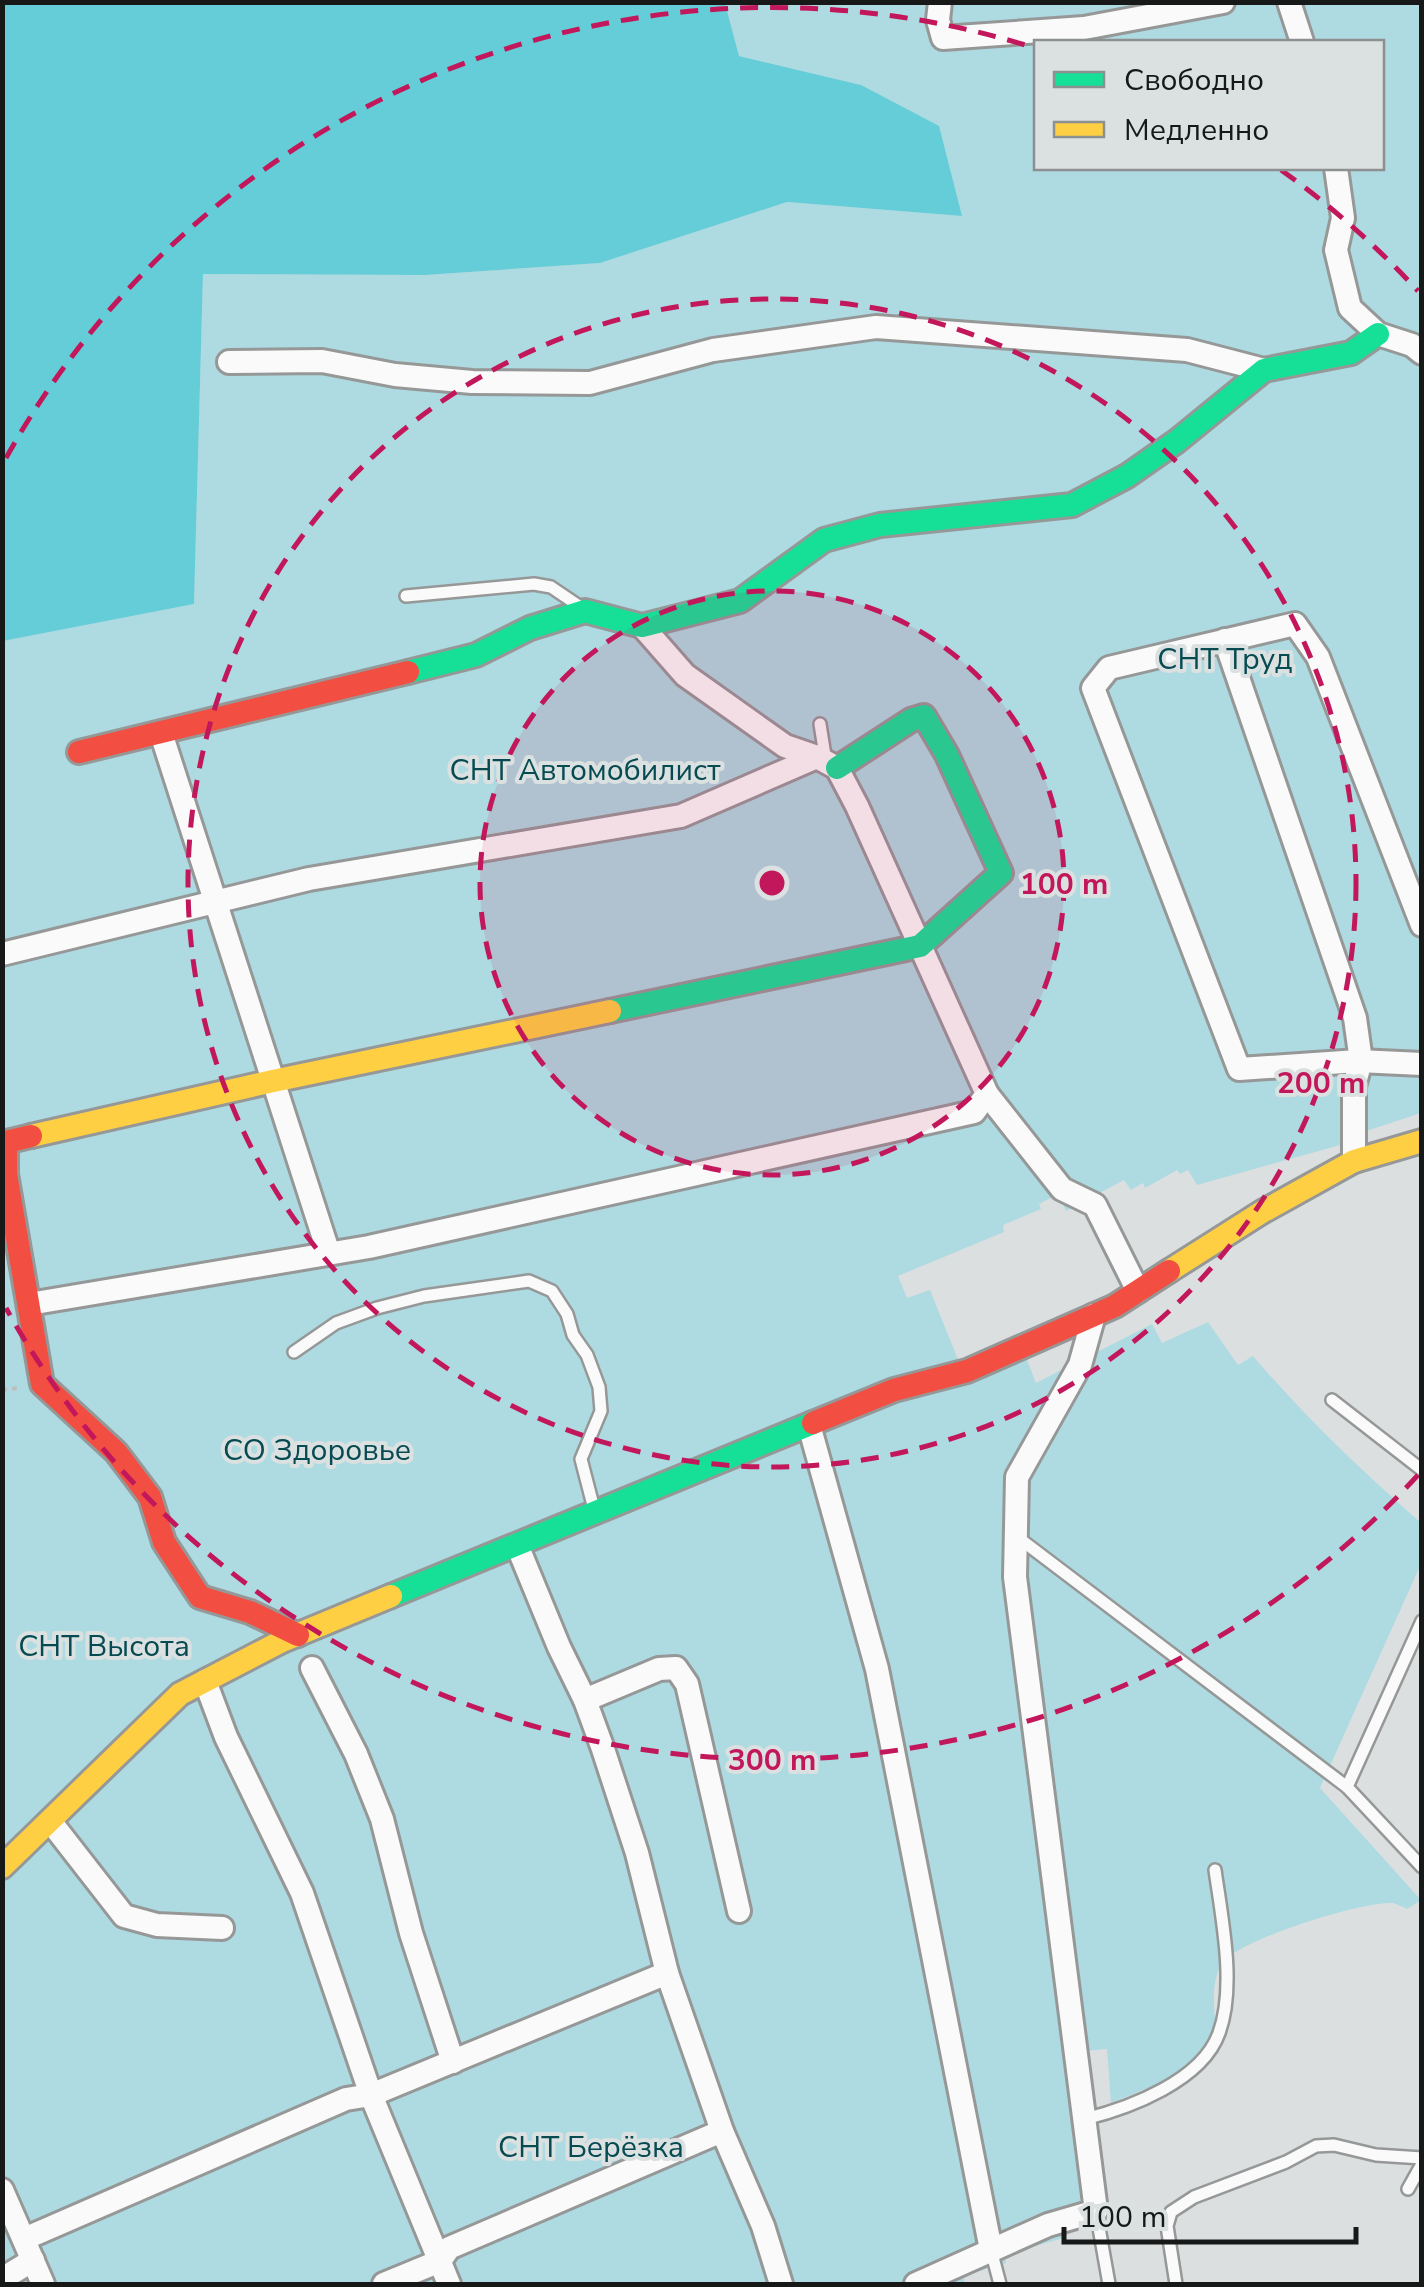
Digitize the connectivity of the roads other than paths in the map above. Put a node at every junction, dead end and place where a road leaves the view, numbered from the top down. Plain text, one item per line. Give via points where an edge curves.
1 (940, 2) edge
2 (1224, 2) edge
3 (1289, 2) edge
4 (1301, 40) edge
5 (1336, 170) edge
6 (1378, 334) junction
7 (1422, 353) edge
8 (228, 362) dead end
9 (1264, 370) junction
10 (406, 596) dead end
11 (585, 611) junction
12 (642, 626) junction
13 (1226, 640) junction
14 (820, 724) dead end
15 (160, 734) junction
16 (79, 752) dead end
17 (827, 763) junction
18 (217, 902) junction
19 (1422, 925) edge
20 (920, 946) junction
21 (2, 954) edge
22 (1361, 1060) junction
23 (1422, 1064) edge
24 (273, 1081) junction
25 (986, 1094) junction
26 (1422, 1140) edge
27 (1354, 1161) junction
28 (329, 1254) junction
29 (1138, 1292) junction
30 (29, 1304) junction
31 (1094, 1315) junction
32 (294, 1352) dead end
33 (1332, 1400) dead end
34 (809, 1424) junction
35 (1422, 1470) edge
36 (595, 1513) junction
37 (1016, 1536) junction
38 (517, 1545) junction
39 (1422, 1621) edge
40 (298, 1635) junction
41 (312, 1668) dead end
42 (205, 1681) junction
43 (585, 1700) junction
44 (1347, 1787) junction
45 (50, 1821) junction
46 (1422, 1866) edge
47 (2, 1867) edge
48 (1216, 1870) dead end
49 (740, 1911) dead end
50 (222, 1928) dead end
51 (667, 1973) junction
52 (454, 2062) junction
53 (371, 2095) junction
54 (1085, 2118) junction
55 (722, 2131) junction
56 (1422, 2161) edge
57 (1408, 2189) dead end
58 (2, 2190) edge
59 (1096, 2211) junction
60 (28, 2249) junction
61 (992, 2250) junction
62 (440, 2261) junction
63 (2, 2280) edge
64 (44, 2284) edge
65 (384, 2284) edge
66 (450, 2284) edge
67 (780, 2284) edge
68 (920, 2284) edge
69 (1000, 2284) edge
70 (1109, 2284) edge
71 (1176, 2284) edge

1 - 2 street via 943,38 1084,28
3 - 4 street
5 - 6 street via 1343,218 1336,250 1350,308
6 - 7 street
6 - 9 street via 1351,353
8 - 9 street via 322,360 472,382 590,384 713,350 876,327 1187,350
9 - 12 street via 1177,441 1072,505 880,525 824,540 740,600
10 - 11 lane via 534,584 551,587
11 - 12 street
11 - 15 street via 476,655
12 - 17 street via 685,675 785,746
13 - 19 street via 1294,624 1318,657
13 - 22 street via 1355,1018
13 - 22 street via 1109,668 1093,688 1239,1069
14 - 17 lane
15 - 16 street
15 - 18 street
17 - 18 street via 681,816
17 - 20 street
17 - 20 street via 924,716 947,755 1002,873
18 - 21 street
18 - 24 street
20 - 24 street
20 - 25 street
22 - 23 street
22 - 27 street via 1354,1086
24 - 28 street
24 - 30 street via 6,1142
25 - 28 street via 974,1112
25 - 29 street via 1062,1190 1095,1205
26 - 27 street
27 - 29 street
28 - 30 street
29 - 31 street
30 - 40 street via 42,1384 116,1452 150,1497 164,1542 200,1597
31 - 34 street via 967,1371 894,1390
31 - 37 street via 1080,1365 1017,1478
32 - 36 lane via 336,1323 424,1296 528,1281 552,1291 600,1388 601,1412 581,1459
33 - 35 lane
34 - 36 street
34 - 61 street via 877,1669
36 - 38 street
37 - 44 lane
37 - 54 street
38 - 40 street
38 - 43 street
39 - 44 lane
40 - 42 street
41 - 52 street via 382,1820
42 - 45 street via 180,1694
42 - 53 street via 302,1893
43 - 49 street via 676,1668 687,1684
43 - 51 street via 637,1853
44 - 46 lane
45 - 47 street
45 - 50 street via 124,1916 156,1925
48 - 54 lane via 1226,1984 1219,2033 1205,2058 1168,2086 1120,2110
51 - 52 street
51 - 55 street
52 - 53 street
53 - 60 street via 346,2099
53 - 62 street
54 - 59 street
55 - 62 street via 448,2248
55 - 67 street
56 - 57 lane
56 - 71 lane via 1316,2146 1194,2197 1171,2212 1167,2226
58 - 60 street
59 - 61 street
59 - 70 lane
60 - 63 street
60 - 64 street
61 - 68 street
61 - 69 lane
62 - 65 street
62 - 66 street

